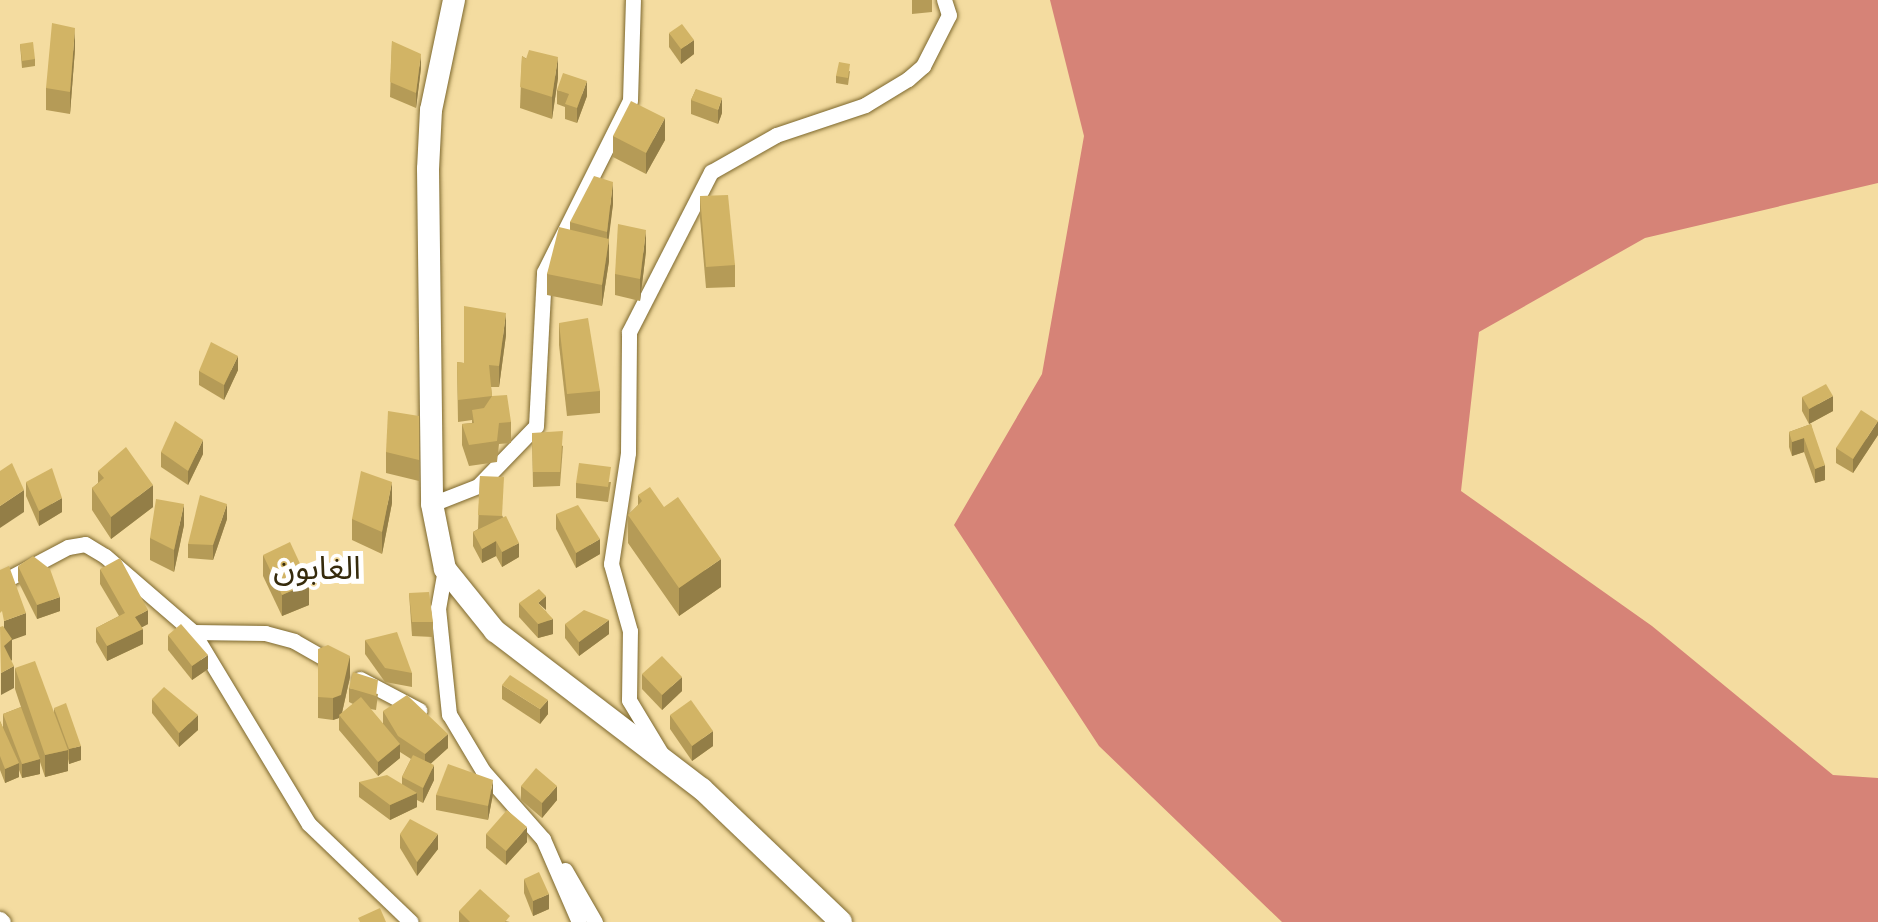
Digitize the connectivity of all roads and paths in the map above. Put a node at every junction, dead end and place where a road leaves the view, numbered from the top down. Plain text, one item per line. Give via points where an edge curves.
1 (454, 0) edge
2 (634, 0) edge
3 (944, 0) edge
4 (432, 504) junction
5 (445, 570) junction
6 (0, 582) edge
7 (193, 632) junction
8 (462, 742) junction
9 (664, 758) junction
10 (556, 860) junction
11 (411, 922) edge
12 (579, 922) edge
13 (595, 922) edge
14 (841, 922) edge

1 - 4 main road via 428,139
2 - 4 street via 630,100 544,272 536,426 478,486
3 - 9 street via 949,15 923,66 908,79 864,106 776,135 711,172 629,332 628,453 611,564 630,631 629,700
4 - 5 main road
5 - 8 street via 439,652 449,714
5 - 9 main road via 506,641
6 - 7 street via 48,554 85,544
7 - 8 street via 226,629 294,640 412,702
7 - 11 street via 309,824
8 - 10 street
9 - 14 main road via 759,838
10 - 12 street
10 - 13 street

